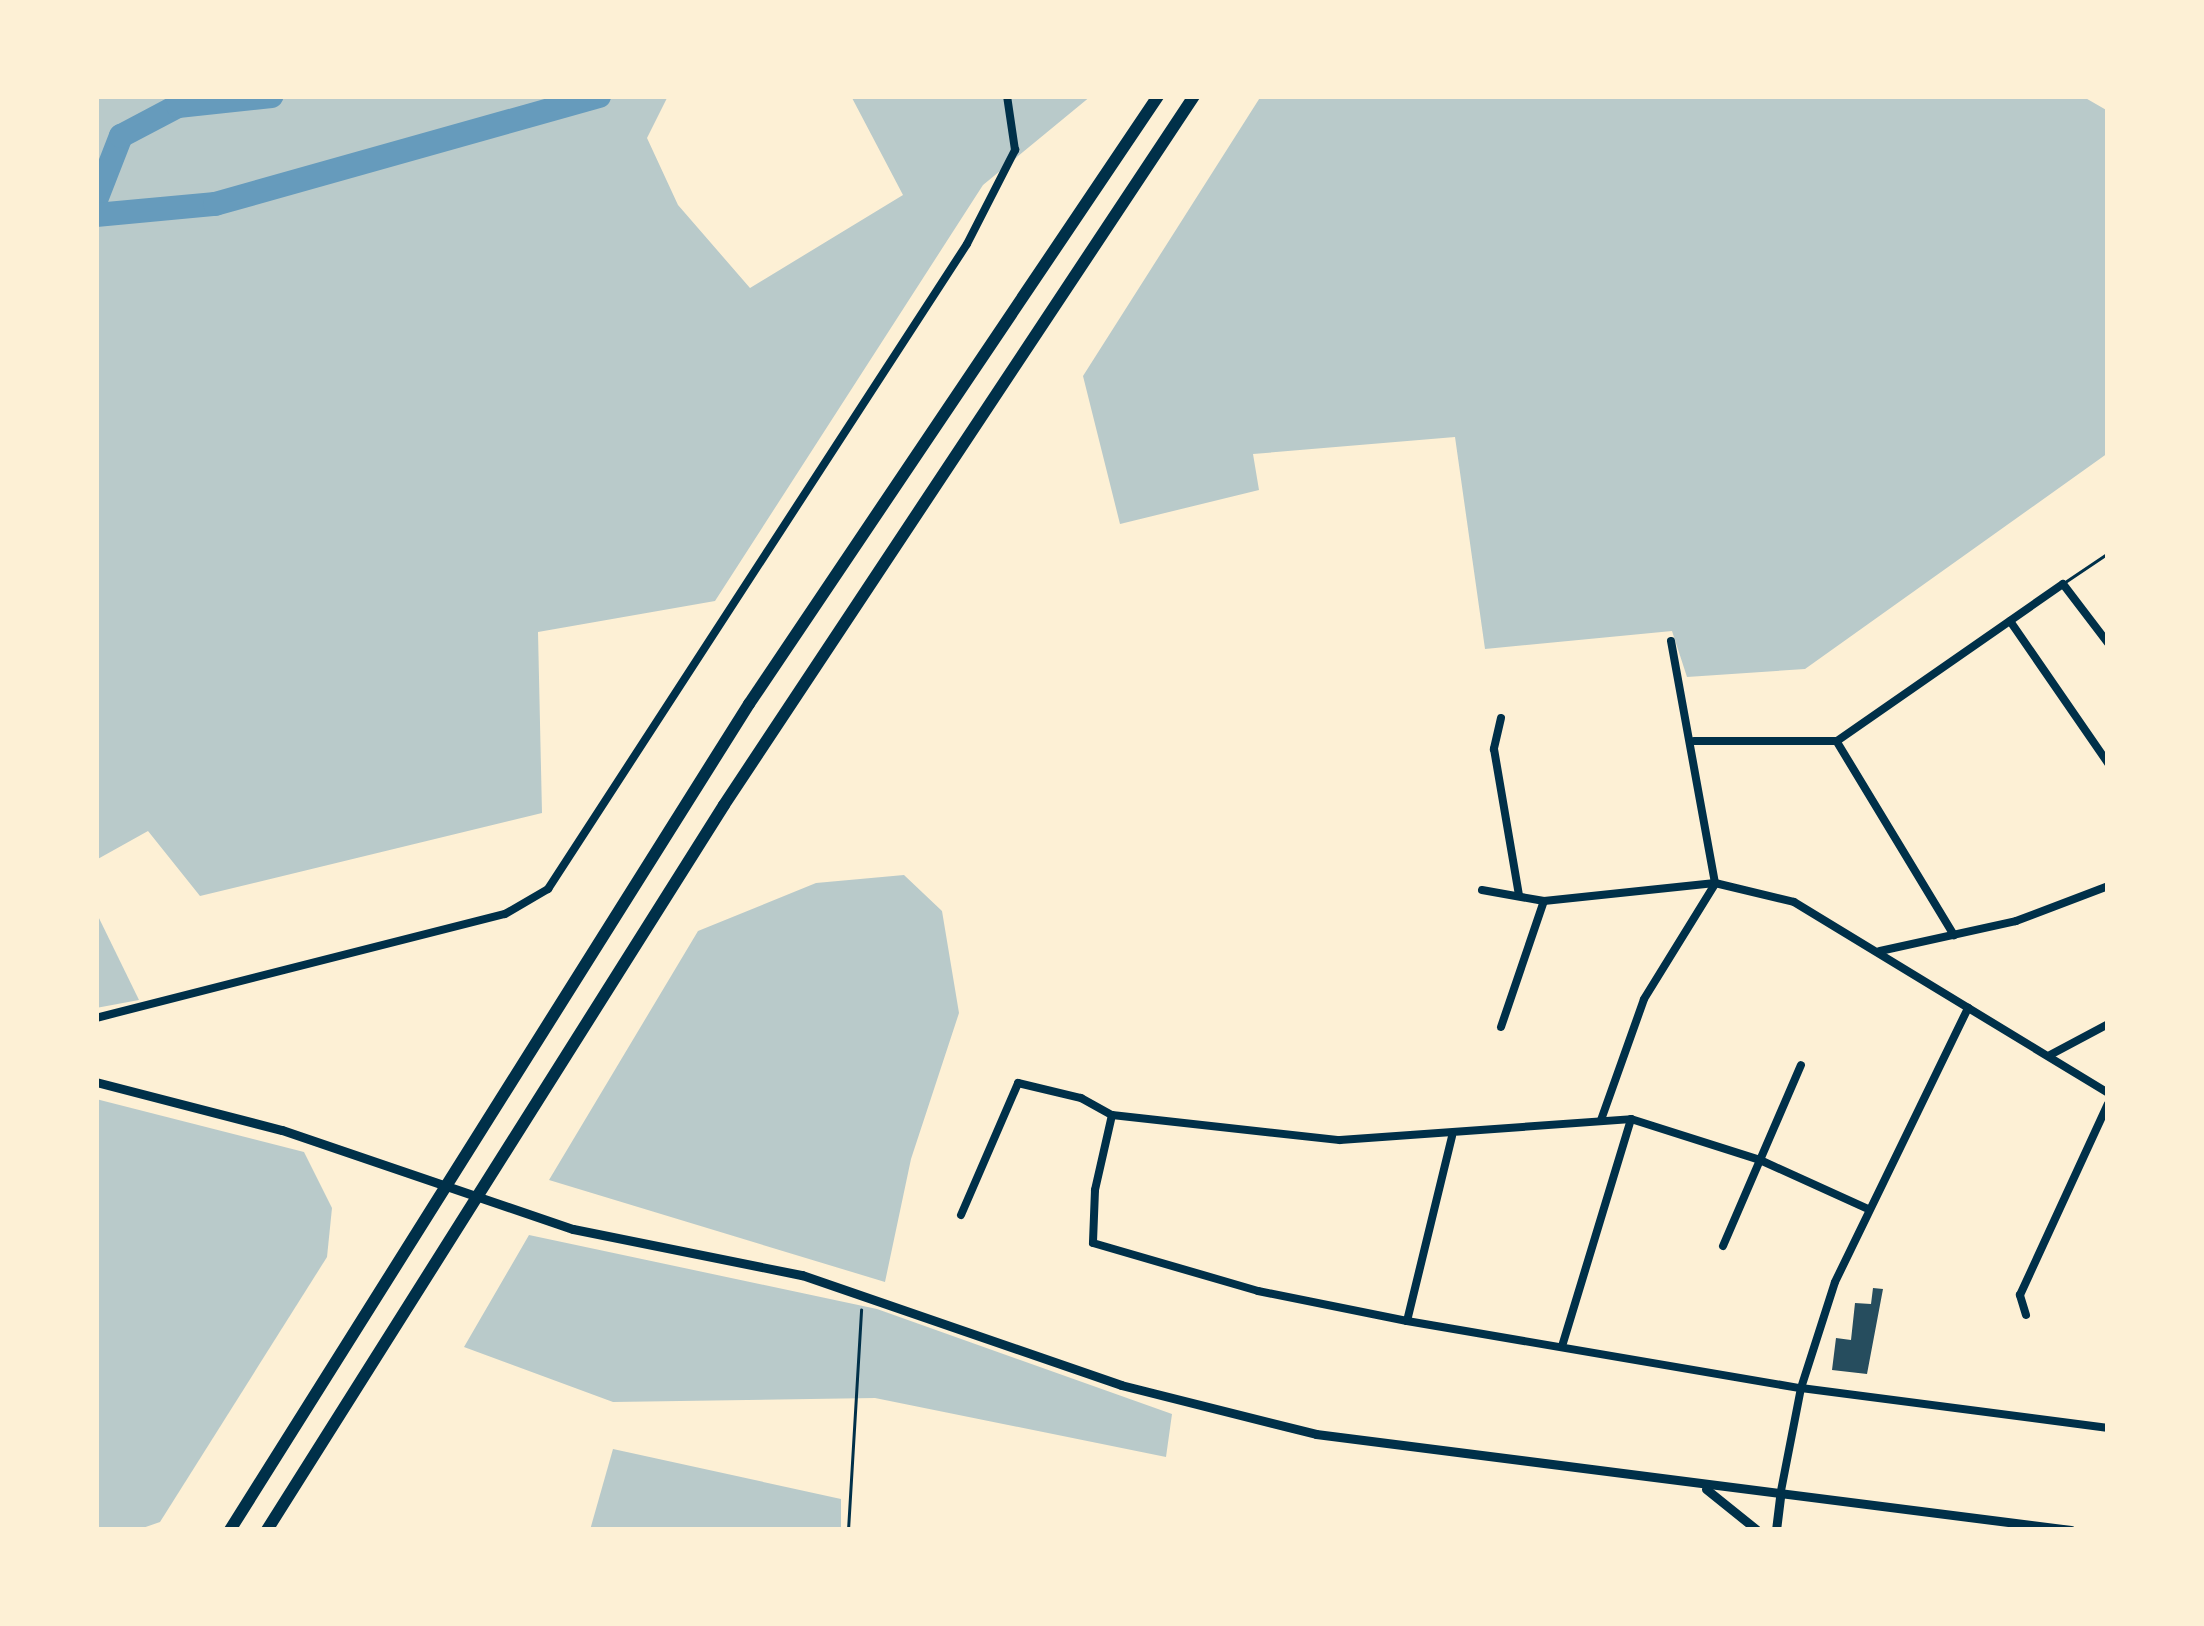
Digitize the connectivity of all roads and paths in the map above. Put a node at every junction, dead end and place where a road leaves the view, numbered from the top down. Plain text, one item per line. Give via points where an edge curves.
1 (1007, 96) edge
2 (1158, 96) edge
3 (1194, 96) edge
4 (2108, 553) edge
5 (2063, 584) junction
6 (2009, 621) junction
7 (1670, 641) dead end
8 (2108, 643) edge
9 (1501, 718) dead end
10 (1694, 741) junction
11 (1837, 742) junction
12 (2108, 763) edge
13 (1715, 883) junction
14 (2108, 886) edge
15 (1482, 890) dead end
16 (1519, 896) junction
17 (1544, 901) junction
18 (1954, 935) junction
19 (1880, 951) junction
20 (1968, 1008) junction
21 (96, 1018) edge
22 (2108, 1024) edge
23 (1501, 1028) dead end
24 (2048, 1056) junction
25 (1802, 1065) dead end
26 (96, 1082) edge
27 (2108, 1093) edge
28 (2108, 1104) edge
29 (1112, 1115) junction
30 (1631, 1119) junction
31 (1601, 1120) junction
32 (1452, 1136) junction
33 (1760, 1160) junction
34 (1868, 1209) junction
35 (961, 1215) dead end
36 (1724, 1246) dead end
37 (862, 1296) junction
38 (2026, 1315) dead end
39 (1407, 1321) junction
40 (1563, 1343) junction
41 (1801, 1388) junction
42 (2108, 1428) edge
43 (1701, 1486) junction
44 (1780, 1497) junction
45 (230, 1530) edge
46 (268, 1530) edge
47 (848, 1530) edge
48 (1757, 1530) edge
49 (1776, 1530) edge
50 (2071, 1530) edge

1 - 21 street via 1015,150 987,211 548,889 532,902 310,968
2 - 45 highway via 749,704
3 - 46 highway via 724,805
4 - 5 lane
5 - 6 street
5 - 8 street
6 - 11 street
6 - 12 street
7 - 10 street
9 - 16 street via 1495,748
10 - 11 street
10 - 13 street
11 - 18 street
13 - 17 street
13 - 19 street via 1794,902
13 - 31 street via 1644,999
14 - 18 street
15 - 16 street
16 - 17 street
17 - 23 street
18 - 19 street
19 - 20 street
20 - 24 street
20 - 34 street
22 - 24 street
24 - 27 street
25 - 33 street
26 - 37 main road via 282,1130 514,1212 769,1265
28 - 38 street via 2020,1295
29 - 32 street via 1340,1140
29 - 35 street via 1081,1098 1018,1083
29 - 39 street via 1095,1190 1094,1243 1258,1291
30 - 31 street
30 - 33 street
30 - 40 street
31 - 32 street
32 - 39 street
33 - 34 street
33 - 36 street
34 - 41 street
37 - 43 main road via 1121,1384 1316,1434
37 - 47 path
39 - 40 street
40 - 41 street
41 - 42 street
41 - 44 street
43 - 44 main road
43 - 48 main road
44 - 49 main road
44 - 50 main road

